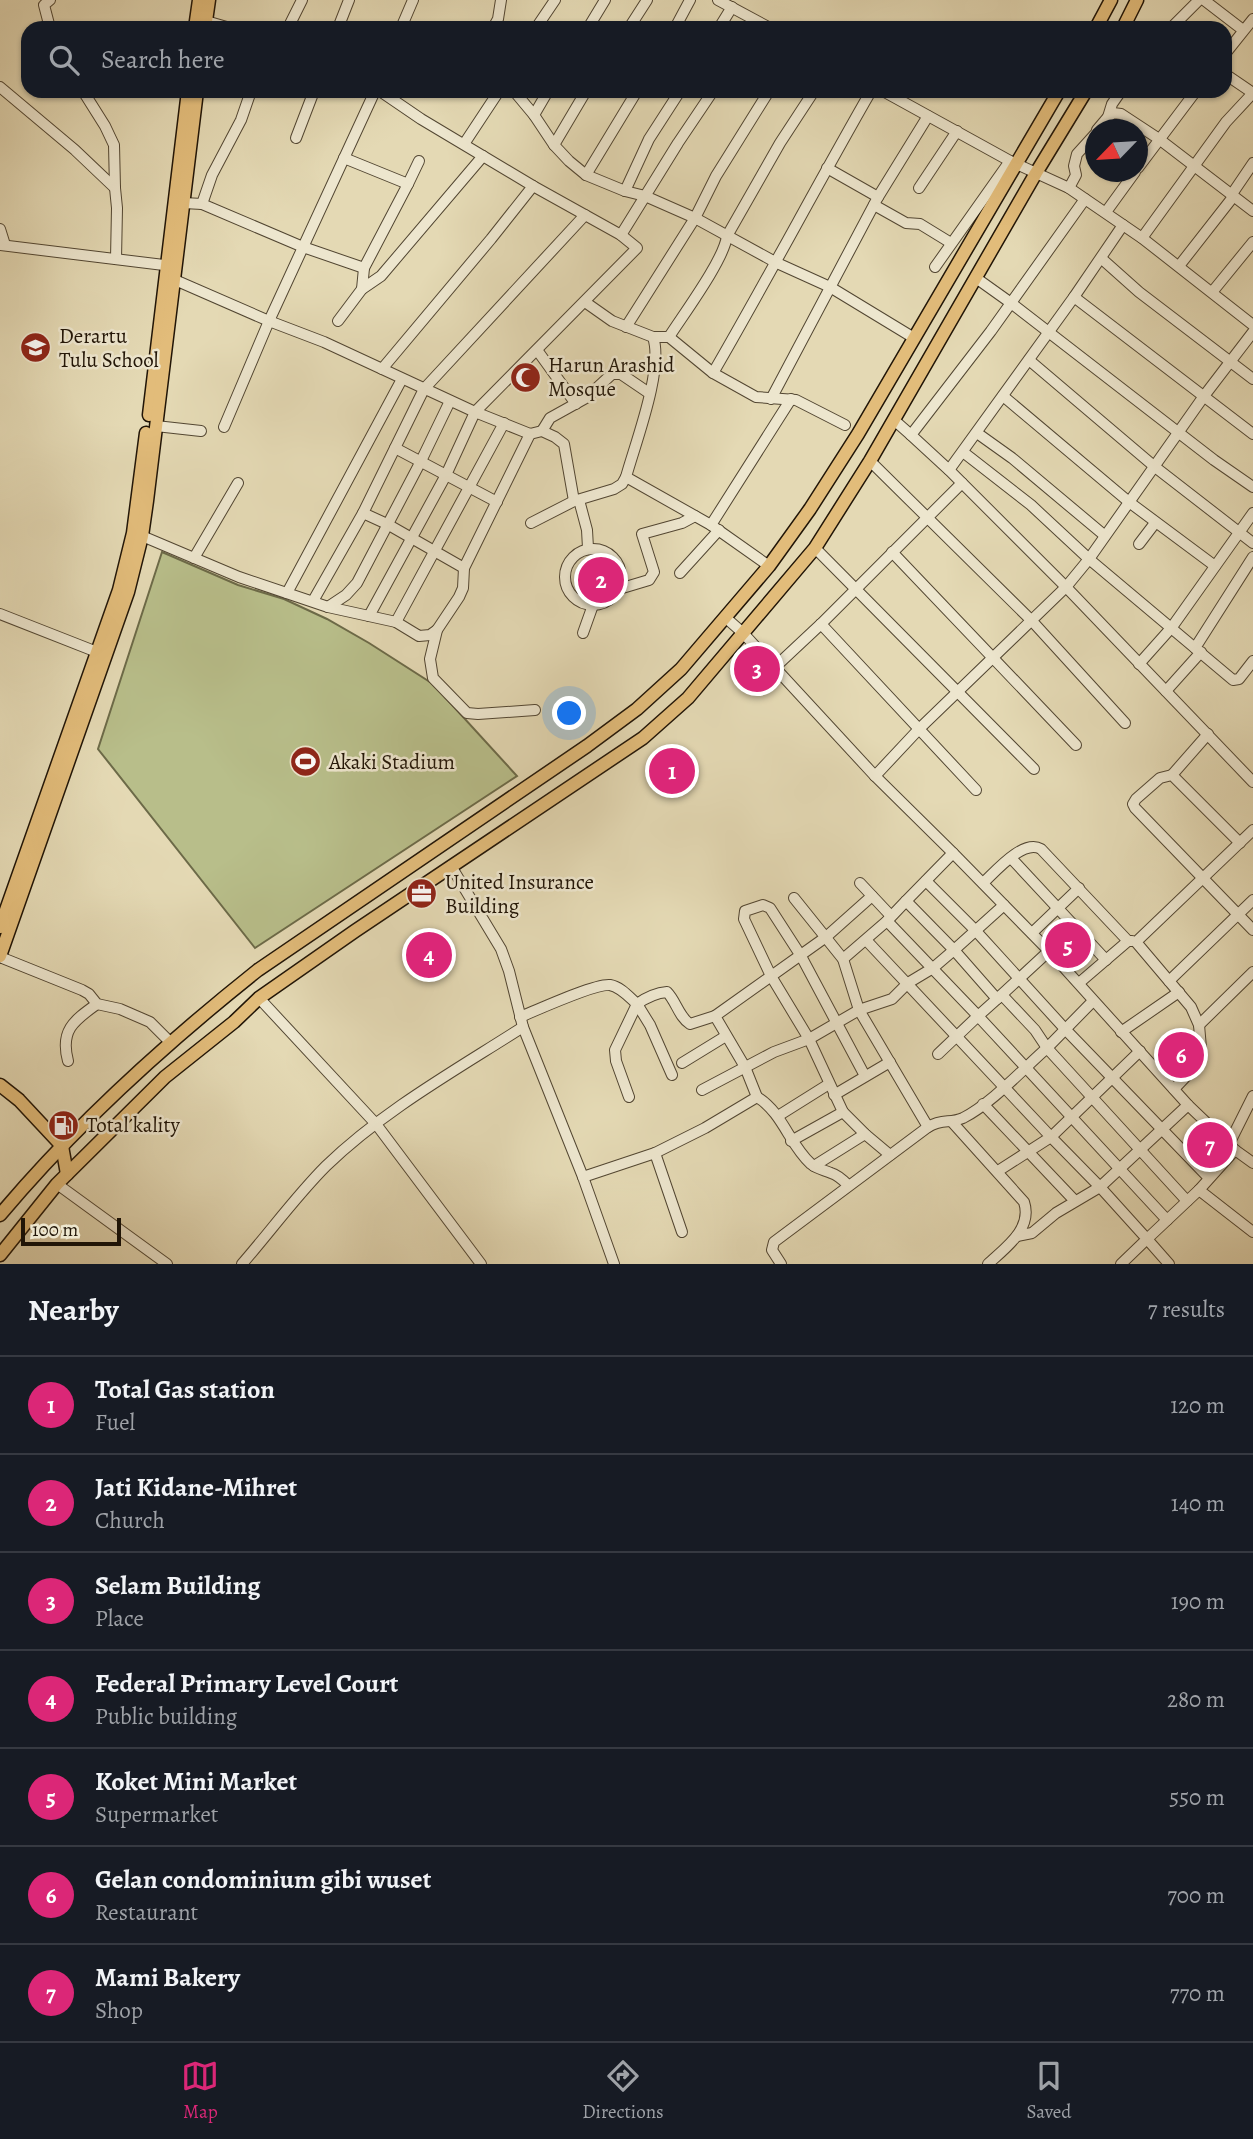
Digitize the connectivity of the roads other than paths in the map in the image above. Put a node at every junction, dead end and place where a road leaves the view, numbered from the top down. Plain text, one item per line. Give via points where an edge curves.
1 (50, 0) edge
2 (199, 0) edge
3 (209, 0) edge
4 (303, 0) edge
5 (349, 0) edge
6 (413, 0) edge
7 (501, 0) edge
8 (555, 0) edge
9 (606, 0) edge
10 (646, 0) edge
11 (690, 0) edge
12 (718, 0) edge
13 (1111, 0) edge
14 (1138, 0) edge
15 (1202, 0) edge
16 (732, 7) junction
17 (1253, 19) edge
18 (48, 21) edge
19 (201, 21) edge
20 (203, 21) edge
21 (292, 21) edge
22 (341, 21) edge
23 (404, 21) edge
24 (497, 21) edge
25 (542, 21) edge
26 (592, 21) edge
27 (633, 21) edge
28 (679, 21) edge
29 (723, 21) edge
30 (749, 21) edge
31 (1100, 21) edge
32 (1127, 21) edge
33 (1179, 21) edge
34 (1230, 21) edge
35 (1232, 22) edge
36 (1242, 30) junction
37 (1232, 44) edge
38 (1232, 79) edge
39 (0, 87) edge
40 (1253, 93) edge
41 (87, 98) edge
42 (187, 98) edge
43 (196, 98) edge
44 (249, 98) edge
45 (311, 98) edge
46 (371, 98) edge
47 (390, 98) edge
48 (494, 98) edge
49 (520, 98) edge
50 (544, 98) edge
51 (582, 98) edge
52 (633, 98) edge
53 (675, 98) edge
54 (708, 98) edge
55 (765, 98) edge
56 (809, 98) edge
57 (867, 98) edge
58 (896, 98) edge
59 (1054, 98) edge
60 (1082, 98) edge
61 (1116, 98) edge
62 (1191, 98) edge
63 (534, 115) junction
64 (928, 116) junction
65 (1108, 117) joint
66 (957, 131) junction
67 (296, 138) dead end
68 (1159, 139) junction
69 (464, 144) junction
70 (1085, 144) edge
71 (554, 145) junction
72 (1148, 154) edge
73 (483, 156) junction
74 (344, 158) junction
75 (419, 161) dead end
76 (1013, 162) junction
77 (1253, 163) edge
78 (827, 168) junction
79 (1194, 168) junction
80 (1036, 173) junction
81 (586, 175) junction
82 (1127, 182) edge
83 (408, 184) junction
84 (533, 186) junction
85 (115, 188) junction
86 (919, 188) dead end
87 (1069, 188) junction
88 (625, 191) junction
89 (645, 195) junction
90 (1232, 195) junction
91 (1085, 199) junction
92 (876, 201) junction
93 (184, 203) junction
94 (202, 204) junction
95 (1253, 211) edge
96 (1106, 212) junction
97 (585, 215) junction
98 (695, 218) junction
99 (1123, 225) junction
100 (0, 229) edge
101 (621, 235) junction
102 (727, 236) junction
103 (1142, 238) junction
104 (1253, 242) edge
105 (951, 243) junction
106 (2, 245) edge
107 (303, 247) junction
108 (1101, 258) junction
109 (116, 259) junction
110 (777, 263) junction
111 (1179, 266) junction
112 (934, 267) dead end
113 (364, 268) junction
114 (173, 271) junction
115 (976, 278) junction
116 (830, 288) junction
117 (362, 289) junction
118 (1213, 291) junction
119 (1074, 297) junction
120 (585, 302) junction
121 (1011, 303) junction
122 (1251, 320) edge
123 (269, 321) junction
124 (338, 321) dead end
125 (626, 327) junction
126 (1049, 332) junction
127 (1253, 332) edge
128 (653, 337) junction
129 (668, 337) junction
130 (914, 338) junction
131 (537, 350) junction
132 (1029, 360) junction
133 (1230, 362) junction
134 (382, 369) junction
135 (713, 373) junction
136 (402, 379) junction
137 (1253, 379) edge
138 (424, 389) junction
139 (649, 393) junction
140 (1003, 396) junction
141 (1203, 396) junction
142 (771, 399) junction
143 (791, 399) junction
144 (450, 401) junction
145 (576, 404) junction
146 (475, 412) junction
147 (894, 420) junction
148 (504, 423) junction
149 (845, 425) dead end
150 (156, 426) junction
151 (224, 427) dead end
152 (201, 431) dead end
153 (542, 431) junction
154 (977, 432) junction
155 (1178, 433) junction
156 (530, 434) junction
157 (911, 435) junction
158 (1253, 435) edge
159 (395, 448) junction
160 (963, 452) junction
161 (421, 461) junction
162 (870, 461) junction
163 (1154, 467) junction
164 (949, 470) junction
165 (446, 475) junction
166 (625, 477) junction
167 (238, 483) dead end
168 (962, 483) junction
169 (469, 487) junction
170 (1253, 487) edge
171 (576, 501) junction
172 (497, 502) junction
173 (1129, 502) junction
174 (363, 513) junction
175 (1253, 513) edge
176 (695, 516) junction
177 (927, 519) junction
178 (531, 523) dead end
179 (1155, 523) junction
180 (387, 524) junction
181 (715, 528) junction
182 (1240, 531) junction
183 (1104, 535) junction
184 (142, 536) junction
185 (412, 538) junction
186 (1253, 543) edge
187 (1139, 544) dead end
188 (588, 548) junction
189 (815, 548) junction
190 (436, 552) junction
191 (892, 552) junction
192 (1253, 557) edge
193 (194, 558) junction
194 (1089, 559) junction
195 (769, 566) junction
196 (1215, 566) junction
197 (464, 568) junction
198 (680, 573) dead end
199 (1066, 587) junction
200 (619, 589) junction
201 (855, 589) junction
202 (287, 593) junction
203 (313, 601) junction
204 (593, 605) junction
205 (328, 607) junction
206 (0, 614) edge
207 (369, 616) junction
208 (726, 618) junction
209 (1032, 621) junction
210 (396, 622) junction
211 (821, 624) junction
212 (1172, 627) junction
213 (437, 630) junction
214 (583, 632) dead end
215 (743, 633) junction
216 (1198, 650) junction
217 (101, 654) junction
218 (993, 658) junction
219 (1253, 661) edge
220 (1139, 664) junction
221 (774, 668) junction
222 (1166, 691) junction
223 (957, 693) junction
224 (535, 710) dead end
225 (1125, 723) dead end
226 (919, 729) junction
227 (1208, 734) junction
228 (1076, 745) dead end
229 (1034, 769) dead end
230 (1172, 775) junction
231 (875, 776) junction
232 (1253, 782) edge
233 (976, 790) dead end
234 (1253, 830) edge
235 (1240, 843) junction
236 (953, 853) junction
237 (1011, 858) junction
238 (451, 866) junction
239 (1203, 879) junction
240 (926, 881) junction
241 (860, 883) dead end
242 (984, 883) junction
243 (1079, 888) junction
244 (872, 896) junction
245 (794, 898) dead end
246 (1253, 900) edge
247 (906, 901) junction
248 (1004, 905) junction
249 (1058, 907) junction
250 (1238, 914) junction
251 (889, 919) junction
252 (0, 927) edge
253 (975, 930) junction
254 (1253, 930) edge
255 (1032, 933) junction
256 (826, 937) junction
257 (866, 940) junction
258 (1132, 941) junction
259 (954, 950) junction
260 (1049, 951) junction
261 (801, 956) junction
262 (0, 957) edge
263 (843, 959) junction
264 (1106, 960) junction
265 (933, 968) junction
266 (1253, 972) edge
267 (771, 976) junction
268 (1019, 980) junction
269 (1169, 981) junction
270 (908, 983) junction
271 (1079, 984) junction
272 (1179, 992) junction
273 (1000, 997) junction
274 (259, 998) junction
275 (1093, 1001) junction
276 (97, 1004) junction
277 (637, 1004) junction
278 (859, 1010) junction
279 (715, 1016) junction
280 (978, 1016) junction
281 (522, 1022) junction
282 (837, 1023) junction
283 (1199, 1025) junction
284 (1065, 1029) junction
285 (1121, 1031) junction
286 (726, 1036) junction
287 (957, 1036) junction
288 (808, 1039) junction
289 (170, 1042) junction
290 (1047, 1048) junction
291 (1140, 1051) junction
292 (937, 1054) dead end
293 (68, 1061) dead end
294 (890, 1062) junction
295 (682, 1063) dead end
296 (745, 1067) junction
297 (1025, 1067) junction
298 (672, 1075) dead end
299 (865, 1076) junction
300 (1112, 1078) junction
301 (829, 1084) junction
302 (0, 1085) edge
303 (1003, 1087) junction
304 (1174, 1088) junction
305 (702, 1090) dead end
306 (834, 1096) junction
307 (1253, 1096) edge
308 (629, 1097) dead end
309 (757, 1097) junction
310 (1092, 1097) junction
311 (982, 1104) junction
312 (1188, 1104) junction
313 (844, 1112) junction
314 (778, 1116) junction
315 (1071, 1118) junction
316 (952, 1122) junction
317 (376, 1124) junction
318 (928, 1128) junction
319 (1161, 1129) junction
320 (865, 1134) junction
321 (1051, 1137) junction
322 (791, 1141) junction
323 (62, 1146) junction
324 (1232, 1147) junction
325 (1140, 1150) junction
326 (655, 1153) junction
327 (1027, 1153) junction
328 (890, 1155) junction
329 (1252, 1161) edge
330 (814, 1166) junction
331 (1119, 1169) junction
332 (998, 1171) junction
333 (67, 1174) junction
334 (583, 1177) junction
335 (1209, 1178) junction
336 (57, 1184) junction
337 (849, 1185) junction
338 (1100, 1187) junction
339 (1199, 1190) junction
340 (1075, 1202) junction
341 (1187, 1202) junction
342 (0, 1215) edge
343 (1167, 1220) junction
344 (682, 1232) dead end
345 (1253, 1232) edge
346 (1017, 1236) junction
347 (1147, 1239) junction
348 (0, 1255) edge
349 (167, 1264) edge
350 (243, 1264) edge
351 (481, 1264) edge
352 (614, 1264) edge
353 (781, 1264) edge
354 (988, 1264) edge
355 (1121, 1264) edge
356 (1169, 1264) edge

1 - 18 street via 44,5
2 - 19 main road
3 - 20 main road
4 - 21 street
5 - 22 street
6 - 23 street
7 - 24 street
8 - 25 street
9 - 26 street
10 - 27 street
11 - 28 street
12 - 16 street
13 - 31 main road
14 - 32 main road
15 - 33 street
15 - 34 street
16 - 29 street
16 - 30 street
17 - 36 street
35 - 36 street
36 - 37 street
38 - 40 street
39 - 85 street
40 - 79 street
41 - 85 street via 112,138
42 - 114 main road
43 - 93 main road
44 - 94 street
45 - 67 street
46 - 74 street
47 - 69 street
48 - 69 street
49 - 63 street
50 - 63 street
51 - 71 street
52 - 81 street
53 - 88 street via 649,139
54 - 89 street
55 - 98 street
56 - 102 street
57 - 78 street
58 - 64 street
59 - 76 main road
60 - 80 main road
61 - 65 street
62 - 68 street
63 - 71 street
64 - 66 street
64 - 92 street
65 - 68 street via 1121,114
66 - 76 street
66 - 86 street
68 - 72 street
68 - 79 street
69 - 73 street
70 - 87 street via 1077,154 1076,175
71 - 81 street
73 - 84 street
73 - 117 street via 381,276
74 - 83 street
74 - 107 street
75 - 83 street
76 - 80 street
76 - 105 street
76 - 130 main road
77 - 90 street
78 - 92 street
78 - 110 street
79 - 90 street
79 - 103 street
80 - 87 street
80 - 115 main road
81 - 88 street
82 - 96 street
83 - 113 street
84 - 97 street
84 - 134 street
85 - 109 street
87 - 91 street
88 - 89 street
89 - 98 street
89 - 101 street
90 - 95 street
90 - 111 street
91 - 96 street
91 - 121 street
92 - 105 street via 906,223 920,224
92 - 116 street
93 - 94 street
93 - 114 main road
94 - 107 street
96 - 99 street
97 - 101 street
97 - 138 street
98 - 102 street
98 - 125 street
99 - 103 street
99 - 108 street
100 - 106 street
101 - 120 street via 635,244 636,251
102 - 110 street
102 - 129 street via 716,262
103 - 111 street
104 - 118 street
105 - 112 street
106 - 109 street
107 - 113 street
107 - 123 street
108 - 119 street
108 - 133 street
109 - 114 street
110 - 116 street
110 - 135 street
111 - 118 street
113 - 117 street
114 - 123 street
114 - 150 main road
114 - 217 main road via 133,533
115 - 121 street
115 - 147 main road
116 - 130 street
116 - 142 street
117 - 124 street
118 - 122 street
119 - 126 street
119 - 141 street
120 - 125 street
120 - 131 street
121 - 126 street
121 - 157 street
123 - 134 street
123 - 151 street
125 - 128 street
126 - 132 street
126 - 155 street
127 - 133 street
128 - 129 street
128 - 139 street via 655,373
129 - 135 street
130 - 195 main road via 858,434
131 - 145 street
131 - 146 street
132 - 140 street
132 - 163 street
133 - 137 street
133 - 141 street
134 - 136 street
135 - 142 street via 756,397
136 - 138 street
136 - 202 street
138 - 144 street
138 - 159 street
139 - 145 street via 617,373
139 - 166 street
140 - 154 street
140 - 173 street
141 - 155 street
141 - 158 street
142 - 143 street
143 - 149 street
143 - 181 street
144 - 146 street
144 - 161 street
145 - 153 street via 556,414
146 - 148 street
146 - 165 street
147 - 157 street
147 - 162 main road
148 - 156 street
148 - 169 street
150 - 152 street
150 - 184 main road
153 - 156 street
153 - 171 street via 564,444
154 - 160 street
154 - 183 street
155 - 163 street
155 - 170 street
156 - 172 street
157 - 164 street
159 - 161 street
159 - 174 street
160 - 164 street
160 - 194 street via 1031,505
161 - 165 street
161 - 180 street
162 - 177 street
162 - 189 main road
163 - 173 street
163 - 182 street
164 - 168 street
165 - 169 street
165 - 185 street
166 - 171 street via 614,489
166 - 176 street
167 - 193 street
168 - 177 street
168 - 199 street
169 - 172 street
169 - 190 street
171 - 178 street
171 - 188 street
172 - 197 street
173 - 179 street
173 - 183 street
174 - 180 street
174 - 203 street
175 - 182 street
176 - 181 street
176 - 200 street via 642,534 653,576
177 - 191 street
177 - 209 street
179 - 187 street
179 - 196 street
180 - 185 street
180 - 205 street via 357,583
181 - 195 street
181 - 198 street
182 - 186 street
182 - 196 street
183 - 194 street
184 - 193 street
184 - 217 main road via 128,592
185 - 190 street
185 - 207 street
188 - 200 street via 598,548 616,559 622,579
188 - 204 street via 570,559 565,579 574,598
189 - 201 street
189 - 215 main road
190 - 197 street
190 - 210 street
191 - 201 street
191 - 218 street
192 - 216 street
193 - 202 street
194 - 199 street
194 - 212 street
195 - 208 main road
196 - 212 street
197 - 213 street via 463,588
199 - 209 street
199 - 220 street
200 - 204 street via 612,598
201 - 211 street
201 - 223 street
202 - 203 street
203 - 205 street
204 - 214 street
205 - 207 street
206 - 217 street
207 - 210 street
208 - 215 street
208 - 289 main road via 637,709 258,970
209 - 218 street
209 - 225 street
210 - 213 street via 419,635
211 - 221 street
211 - 226 street
212 - 216 street
212 - 220 street
213 - 224 street via 430,659 432,678 467,713
215 - 221 street
215 - 238 main road via 688,698 643,738
216 - 219 street via 1233,680
216 - 222 street
217 - 252 main road
217 - 262 main road
218 - 223 street
218 - 228 street
220 - 222 street
221 - 231 street
222 - 227 street
223 - 226 street
223 - 229 street
226 - 231 street
226 - 233 street
227 - 230 street
227 - 232 street
230 - 235 street
230 - 239 street via 1160,778 1133,804
231 - 236 street
234 - 235 street
235 - 239 street
236 - 240 street
236 - 242 street
237 - 242 street
237 - 243 street via 1036,846
237 - 249 street
238 - 274 main road
238 - 281 street via 501,949
239 - 250 street
239 - 258 street
240 - 247 street
240 - 253 street
241 - 244 street
242 - 248 street
243 - 249 street
243 - 258 street
244 - 251 street
244 - 256 street
245 - 256 street
246 - 250 street
247 - 251 street
247 - 259 street
248 - 253 street
248 - 255 street
249 - 255 street
249 - 264 street
250 - 254 street
250 - 269 street
251 - 257 street
251 - 265 street
253 - 259 street
253 - 268 street
255 - 260 street
256 - 261 street
256 - 263 street
257 - 263 street
257 - 270 street
258 - 264 street
258 - 269 street
259 - 265 street
259 - 273 street
260 - 268 street
260 - 271 street
261 - 267 street
261 - 267 street via 767,905 745,911 744,919
261 - 282 street
262 - 276 street via 89,993
263 - 278 street
264 - 271 street
265 - 270 street
265 - 280 street
266 - 283 street
267 - 279 street
267 - 288 street
268 - 273 street
268 - 284 street
269 - 272 street
270 - 278 street via 892,999
270 - 287 street
271 - 275 street
272 - 283 street
272 - 285 street
273 - 280 street
273 - 290 street
274 - 317 street
274 - 333 main road via 165,1077
275 - 284 street
275 - 285 street
276 - 289 street via 150,1022
276 - 293 street via 65,1037
277 - 279 street via 652,994 667,992 690,1024
277 - 281 street via 622,990 607,985
277 - 298 street
277 - 308 street via 615,1051
278 - 282 street
278 - 294 street
279 - 286 street
280 - 287 street
280 - 297 street
281 - 317 street
281 - 334 street
282 - 288 street
282 - 299 street
283 - 304 street via 1200,1056
284 - 290 street
284 - 300 street
285 - 291 street
286 - 295 street
286 - 296 street
287 - 292 street
287 - 303 street
288 - 296 street
288 - 301 street
289 - 323 main road
290 - 297 street
290 - 310 street
291 - 300 street
291 - 304 street
294 - 299 street
294 - 318 street
296 - 305 street
296 - 309 street
297 - 303 street
297 - 315 street
299 - 306 street
300 - 310 street
300 - 319 street
301 - 306 street
301 - 314 street
302 - 323 main road
303 - 311 street
303 - 321 street
304 - 312 street
306 - 313 street
307 - 324 street
309 - 314 street
309 - 326 street
310 - 315 street
310 - 325 street
311 - 316 street
311 - 327 street
312 - 319 street
312 - 324 street
313 - 320 street
313 - 322 street
314 - 322 street
315 - 321 street
315 - 331 street
316 - 318 street
316 - 332 street
317 - 350 street via 320,1173
317 - 351 street
318 - 328 street
319 - 325 street
319 - 335 street
320 - 328 street
320 - 330 street
321 - 327 street
321 - 338 street
322 - 330 street
323 - 333 main road
323 - 342 main road
324 - 329 street
324 - 335 street
325 - 331 street
325 - 341 street
326 - 334 street
326 - 344 street
327 - 332 street
327 - 340 street
328 - 337 street
330 - 337 street
331 - 338 street
331 - 343 street
332 - 346 street via 1027,1209
333 - 336 main road
334 - 352 street
335 - 339 street
336 - 348 main road
336 - 349 street
337 - 353 street via 774,1242 772,1250
338 - 340 street
338 - 347 street
339 - 341 street
339 - 345 street
340 - 346 street via 1032,1233
341 - 343 street
343 - 347 street
346 - 354 street
347 - 355 street
347 - 356 street

